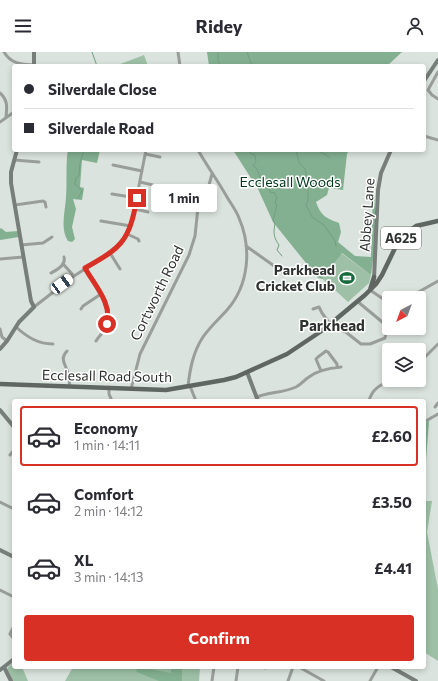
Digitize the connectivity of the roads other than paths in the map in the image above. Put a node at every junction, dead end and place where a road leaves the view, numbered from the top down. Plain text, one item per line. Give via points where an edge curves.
1 (4, 52) edge
2 (34, 52) edge
3 (178, 52) edge
4 (438, 60) edge
5 (27, 64) edge
6 (34, 64) edge
7 (180, 64) edge
8 (432, 70) junction
9 (437, 72) edge
10 (426, 78) edge
11 (0, 93) edge
12 (438, 99) edge
13 (12, 113) edge
14 (6, 117) junction
15 (0, 122) edge
16 (426, 137) edge
17 (438, 140) edge
18 (16, 152) edge
19 (145, 152) edge
20 (199, 152) edge
21 (390, 152) edge
22 (160, 157) dead end
23 (14, 160) junction
24 (39, 162) dead end
25 (113, 165) dead end
26 (142, 171) junction
27 (212, 172) junction
28 (140, 182) junction
29 (153, 184) dead end
30 (210, 185) junction
31 (220, 185) junction
32 (112, 194) dead end
33 (137, 198) junction
34 (15, 205) junction
35 (46, 207) dead end
36 (135, 209) junction
37 (148, 212) dead end
38 (101, 221) dead end
39 (438, 221) edge
40 (131, 226) junction
41 (128, 234) junction
42 (52, 237) dead end
43 (139, 241) dead end
44 (21, 245) junction
45 (246, 246) junction
46 (110, 253) junction
47 (23, 257) junction
48 (64, 257) dead end
49 (0, 259) edge
50 (64, 265) junction
51 (85, 268) junction
52 (120, 269) dead end
53 (52, 273) dead end
54 (284, 273) dead end
55 (382, 275) junction
56 (74, 276) junction
57 (374, 276) junction
58 (438, 281) edge
59 (376, 284) junction
60 (370, 290) junction
61 (420, 291) edge
62 (101, 294) junction
63 (382, 298) edge
64 (357, 301) junction
65 (34, 307) junction
66 (80, 309) dead end
67 (313, 309) dead end
68 (330, 324) junction
69 (16, 327) junction
70 (0, 329) edge
71 (6, 341) junction
72 (96, 341) dead end
73 (53, 344) dead end
74 (438, 344) edge
75 (0, 349) edge
76 (67, 351) dead end
77 (426, 357) edge
78 (342, 367) dead end
79 (337, 368) junction
80 (321, 371) junction
81 (247, 372) junction
82 (0, 384) edge
83 (382, 384) edge
84 (70, 386) junction
85 (189, 386) junction
86 (109, 387) junction
87 (131, 388) junction
88 (111, 399) edge
89 (195, 399) edge
90 (258, 399) edge
91 (370, 399) edge
92 (438, 403) edge
93 (435, 407) dead end
94 (0, 410) edge
95 (438, 414) edge
96 (426, 421) edge
97 (12, 424) edge
98 (0, 502) edge
99 (12, 509) edge
100 (0, 550) edge
101 (12, 556) edge
102 (0, 590) edge
103 (12, 596) edge
104 (12, 661) edge
105 (4, 667) junction
106 (214, 669) edge
107 (238, 669) edge
108 (292, 669) edge
109 (303, 669) edge
110 (377, 669) edge
111 (395, 669) edge
112 (0, 670) edge
113 (11, 681) edge
114 (212, 681) edge
115 (236, 681) edge
116 (288, 681) edge
117 (324, 681) edge
118 (370, 681) edge
119 (416, 681) edge

1 - 5 street via 14,62
2 - 6 street
3 - 7 street
4 - 8 street
8 - 9 street
8 - 10 street
9 - 12 street via 428,90
11 - 14 street via 6,102
13 - 14 street
14 - 15 street
16 - 17 street
18 - 23 street
19 - 22 street
19 - 26 street
20 - 27 street
21 - 57 street, Abbey Lane via 378,190
23 - 24 street
23 - 34 street via 11,172
25 - 26 street
26 - 28 street
27 - 30 street, Cortworth Road
27 - 31 street
28 - 29 street
28 - 33 street
30 - 31 street
30 - 87 street, Cortworth Road via 198,207 195,236 189,255 140,354
31 - 45 street via 240,218
32 - 33 street
33 - 36 street
34 - 35 street via 45,201
34 - 44 street
36 - 37 street
36 - 40 street
38 - 40 street
39 - 55 main road, Ecclesall Road South / A625 via 416,226 402,236
40 - 41 street
41 - 43 street
41 - 46 street
42 - 44 street via 43,243
44 - 47 street
45 - 54 street
45 - 85 street via 245,272 239,292 199,344 193,357
46 - 51 street
46 - 52 street
47 - 49 street
47 - 65 street via 30,301
48 - 50 street
50 - 53 street
50 - 56 street
51 - 56 street
51 - 62 street
55 - 57 main road
55 - 59 main road, Ecclesall Road South / A625
56 - 65 street
57 - 59 street, Abbey Lane
57 - 60 main road
58 - 61 street
59 - 60 main road, Ecclesall Road South / A625
60 - 63 street
60 - 64 main road, Ecclesall Road South / A625
62 - 66 street
62 - 72 street via 107,304 109,316 106,328
64 - 68 main road, Ecclesall Road South / A625
64 - 68 street via 387,326 385,338 370,344 361,344
65 - 69 street
67 - 68 street via 319,307
68 - 81 main road, Ecclesall Road South / A625 via 287,354
69 - 71 street
69 - 73 street via 33,340
70 - 71 street
71 - 75 street
74 - 77 street
76 - 84 street via 63,357
78 - 79 street
79 - 80 street
79 - 80 street via 337,364 326,351 316,360
80 - 90 street via 297,386 278,393 266,394
81 - 85 main road, Ecclesall Road South / A625 via 224,380
81 - 90 street
82 - 84 main road, Ecclesall Road South / A625
83 - 91 street via 377,387
84 - 86 main road, Ecclesall Road South / A625
85 - 87 main road, Ecclesall Road South / A625 via 166,390
85 - 89 street
86 - 87 main road, Ecclesall Road South / A625
86 - 88 street
92 - 93 street
94 - 97 street
95 - 96 street
98 - 99 street
100 - 101 street
102 - 103 street
104 - 105 street
105 - 112 street
105 - 113 street
106 - 114 street
107 - 115 street
108 - 116 street
109 - 117 street
110 - 118 street
111 - 119 street

